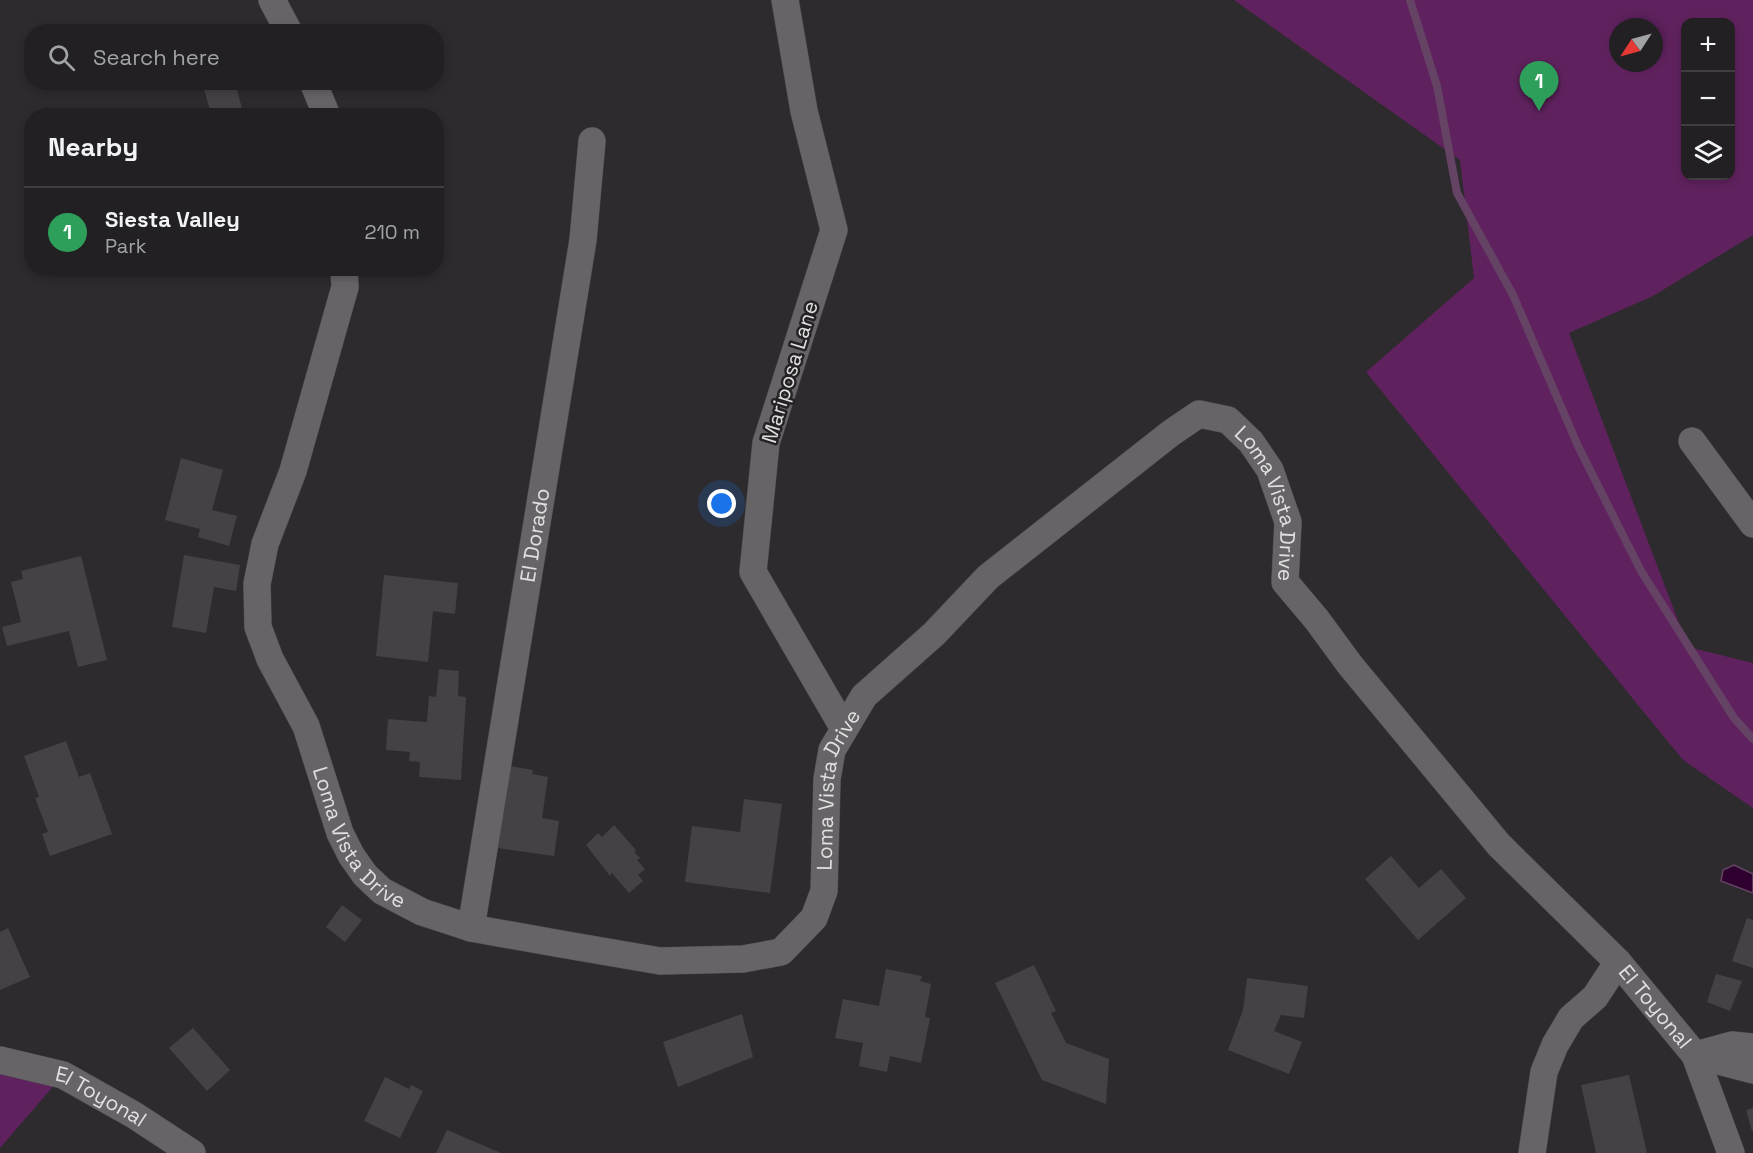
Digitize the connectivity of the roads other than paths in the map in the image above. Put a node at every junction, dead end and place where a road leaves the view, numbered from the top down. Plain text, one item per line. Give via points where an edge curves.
1 (272, 0) edge
2 (785, 0) edge
3 (285, 24) edge
4 (316, 90) edge
5 (324, 108) edge
6 (592, 141) dead end
7 (344, 276) edge
8 (1692, 441) dead end
9 (1753, 524) edge
10 (843, 727) junction
11 (471, 928) junction
12 (1617, 962) junction
13 (1753, 1047) edge
14 (1695, 1055) junction
15 (0, 1060) edge
16 (1753, 1070) edge
17 (192, 1153) edge
18 (1532, 1153) edge
19 (1731, 1153) edge

1 - 3 street
2 - 10 street, Mariposa Lane via 804,111 834,230 766,443 753,572
4 - 5 street
6 - 11 street, El Dorado via 583,240
7 - 11 street, Loma Vista Drive via 345,287 308,422 265,544 257,584 258,627 270,659 306,726 340,833 365,875 382,891 422,912
8 - 9 street
10 - 11 street, Loma Vista Drive via 832,750 827,779 824,891 814,918 781,952 743,959 660,961
10 - 12 street, Loma Vista Drive via 864,696 934,634 988,577 1199,414 1228,420 1251,442 1270,470 1288,522 1285,582 1499,845
12 - 14 street, El Toyonal
12 - 18 street, El Toyonal via 1595,997 1570,1017 1555,1045 1544,1072
13 - 14 street via 1732,1045
14 - 16 street
14 - 19 street, El Toyonal
15 - 17 street, El Toyonal via 63,1076

